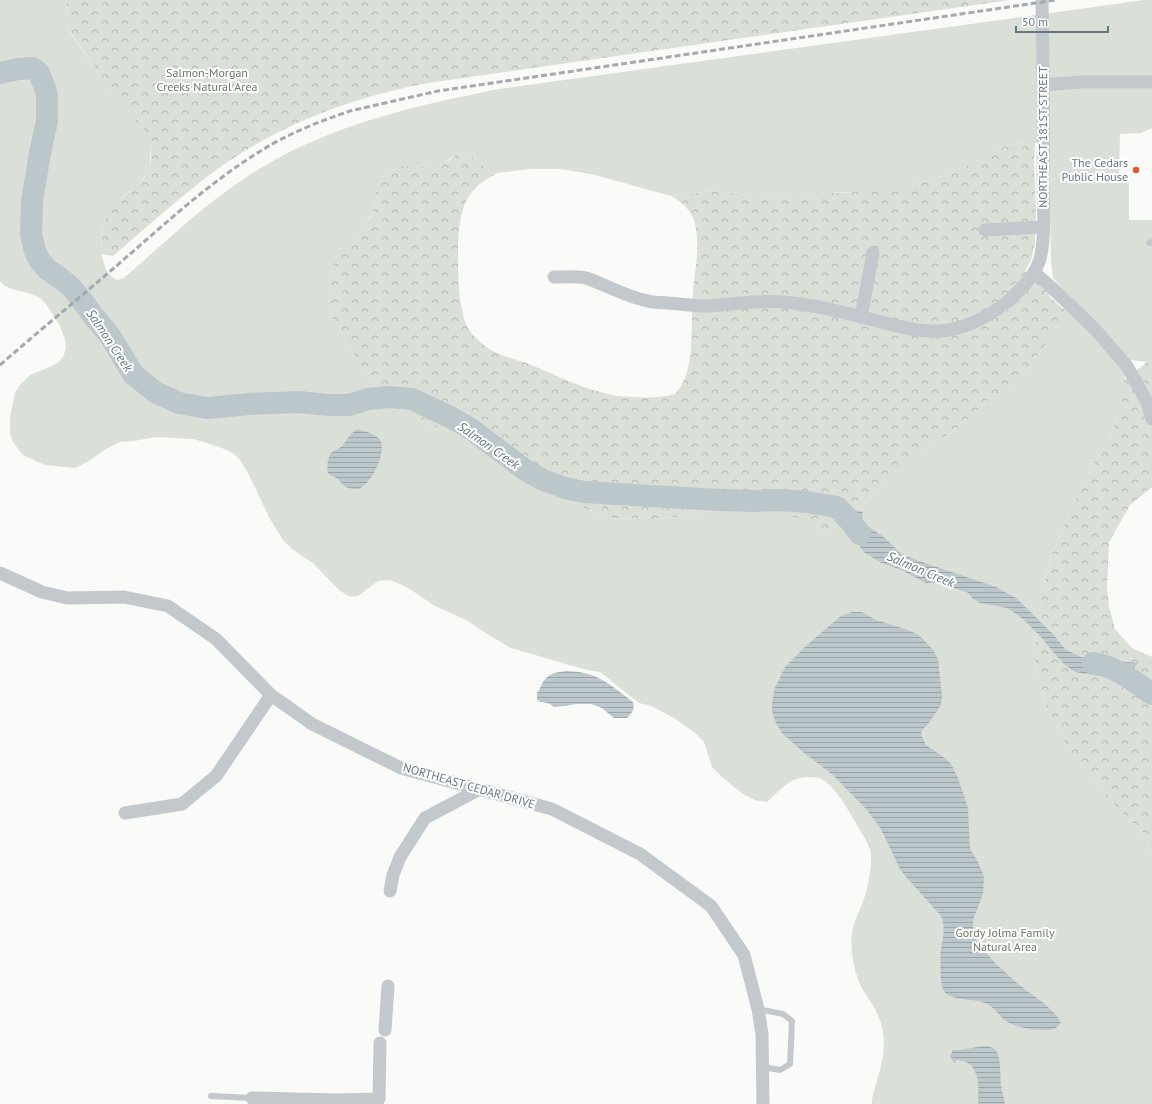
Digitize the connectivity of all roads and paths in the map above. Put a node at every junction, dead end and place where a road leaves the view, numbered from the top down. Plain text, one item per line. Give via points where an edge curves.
1 (1042, 0) edge
2 (1152, 82) edge
3 (1044, 85) junction
4 (1043, 227) junction
5 (985, 230) dead end
6 (873, 253) dead end
7 (1034, 272) junction
8 (554, 277) dead end
9 (861, 317) junction
10 (1152, 419) edge
11 (0, 572) edge
12 (271, 695) junction
13 (480, 789) junction
14 (125, 813) dead end
15 (390, 891) dead end
16 (388, 986) dead end
17 (758, 1009) junction
18 (385, 1030) dead end
19 (380, 1043) dead end
20 (763, 1067) junction
21 (211, 1096) dead end
22 (252, 1098) joint
23 (338, 1102) edge
24 (762, 1104) edge

1 - 3 street, NORTHEAST 181ST STREET
2 - 3 street via 1079,82
3 - 4 street, NORTHEAST 181ST STREET
4 - 5 street
4 - 7 street, NORTHEAST 181ST STREET via 1040,259
6 - 9 street
7 - 9 street, NORTHEAST 181ST STREET via 999,308 955,328 940,331 923,330
7 - 10 street via 1093,327 1127,366 1147,402
8 - 9 street, NORTHEAST 181ST STREET via 584,278 648,302 704,306 789,303 816,306
11 - 12 street, NORTHEAST CEDAR DRIVE via 42,592 68,598 124,597 168,606 216,639
12 - 13 street, NORTHEAST CEDAR DRIVE via 312,724 401,768
12 - 14 street via 216,776 182,804
13 - 15 street via 425,818 400,857
13 - 17 street, NORTHEAST CEDAR DRIVE via 552,809 640,854 711,906 744,956
16 - 18 street
17 - 20 street, NORTHEAST CEDAR DRIVE
17 - 20 lane via 783,1014 792,1021 790,1064 780,1070
19 - 23 street via 379,1099
20 - 24 street, NORTHEAST CEDAR DRIVE
21 - 22 lane
22 - 23 street

